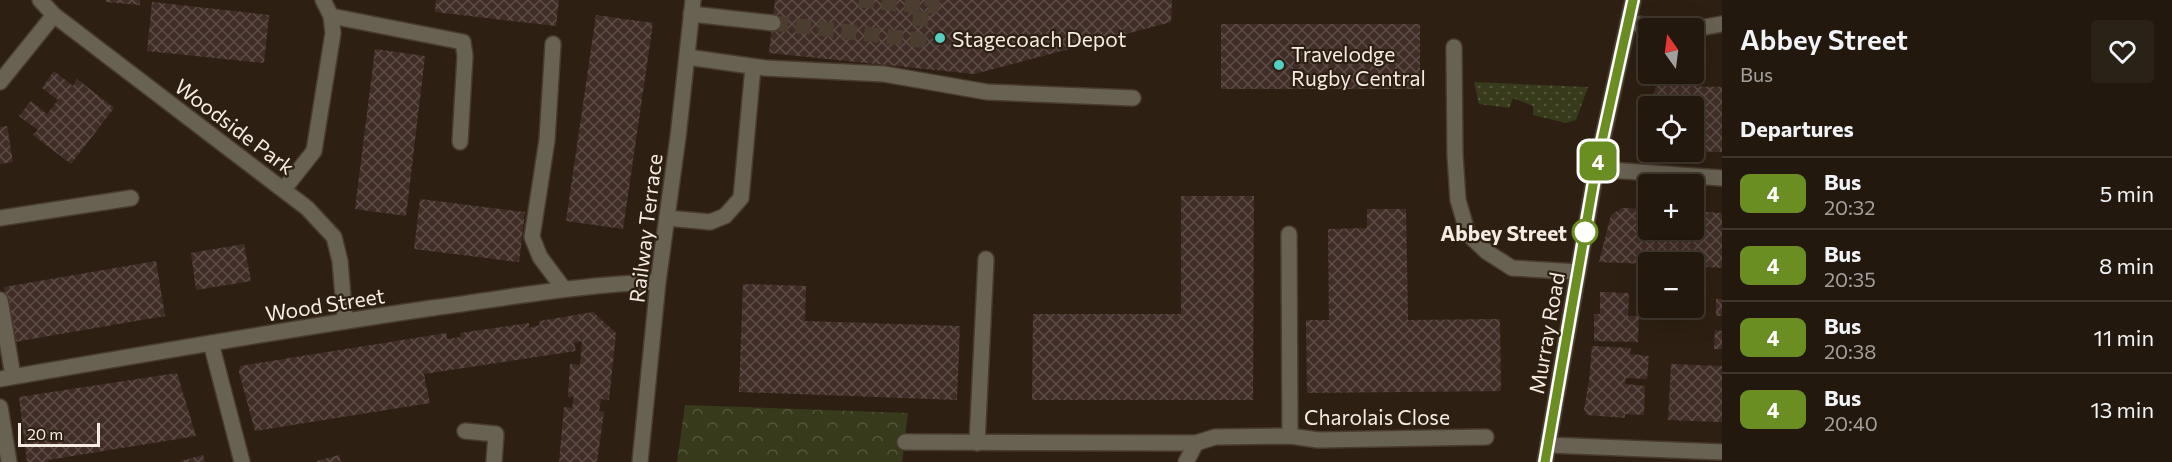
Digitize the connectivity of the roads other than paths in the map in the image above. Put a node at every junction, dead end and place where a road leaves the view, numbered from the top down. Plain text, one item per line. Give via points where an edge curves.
1 (40, 0) edge
2 (323, 0) edge
3 (1633, 0) edge
4 (692, 7) edge
5 (54, 15) junction
6 (331, 16) junction
7 (1628, 22) junction
8 (773, 23) tunnel mouth
9 (1638, 24) edge
10 (1722, 24) edge
11 (1704, 27) edge
12 (553, 44) dead end
13 (1454, 47) dead end
14 (687, 57) junction
15 (753, 66) junction
16 (0, 82) edge
17 (1133, 98) dead end
18 (460, 142) dead end
19 (1596, 168) junction
20 (1722, 178) edge
21 (284, 189) junction
22 (131, 198) dead end
23 (0, 218) edge
24 (667, 218) junction
25 (1289, 234) dead end
26 (986, 259) dead end
27 (1578, 272) junction
28 (658, 282) junction
29 (564, 289) junction
30 (0, 300) edge
31 (345, 321) junction
32 (212, 343) junction
33 (7, 377) edge
34 (0, 407) edge
35 (465, 431) dead end
36 (1290, 436) junction
37 (1486, 437) dead end
38 (905, 442) dead end
39 (977, 442) junction
40 (1196, 443) junction
41 (1548, 445) junction
42 (1722, 452) edge
43 (9, 462) edge
44 (242, 462) edge
45 (494, 462) edge
46 (640, 462) edge
47 (1186, 462) edge
48 (1545, 462) edge

1 - 5 street, Woodside Park
2 - 6 street
3 - 7 street, Murray Road
4 - 8 street
4 - 14 street, Railway Terrace
5 - 16 street
5 - 21 street, Woodside Park
6 - 18 street via 463,42
6 - 21 street via 333,33 315,151
7 - 9 street
7 - 19 street, Murray Road
10 - 11 street
12 - 29 street via 547,140 532,237 540,257
13 - 27 street via 1458,200 1468,234 1486,252 1512,268
14 - 15 street
14 - 24 street, Railway Terrace
15 - 17 street via 884,74 987,92
15 - 24 street via 741,198 716,221
19 - 20 street
19 - 27 street, Murray Road
21 - 31 street, Woodside Park via 334,237
22 - 23 street
24 - 28 street, Railway Terrace
25 - 36 street, Charolais Close
26 - 39 street
27 - 41 street, Murray Road
28 - 29 street, Wood Street
28 - 46 street, Railway Terrace
29 - 31 street, Wood Street
30 - 33 street
31 - 32 street, Wood Street
32 - 33 street, Wood Street
32 - 44 street
34 - 43 street
35 - 45 street via 496,434
36 - 37 street, Charolais Close via 1318,440
36 - 40 street via 1215,437
38 - 39 street
39 - 40 street
40 - 47 street
41 - 42 street
41 - 48 street, Murray Road

